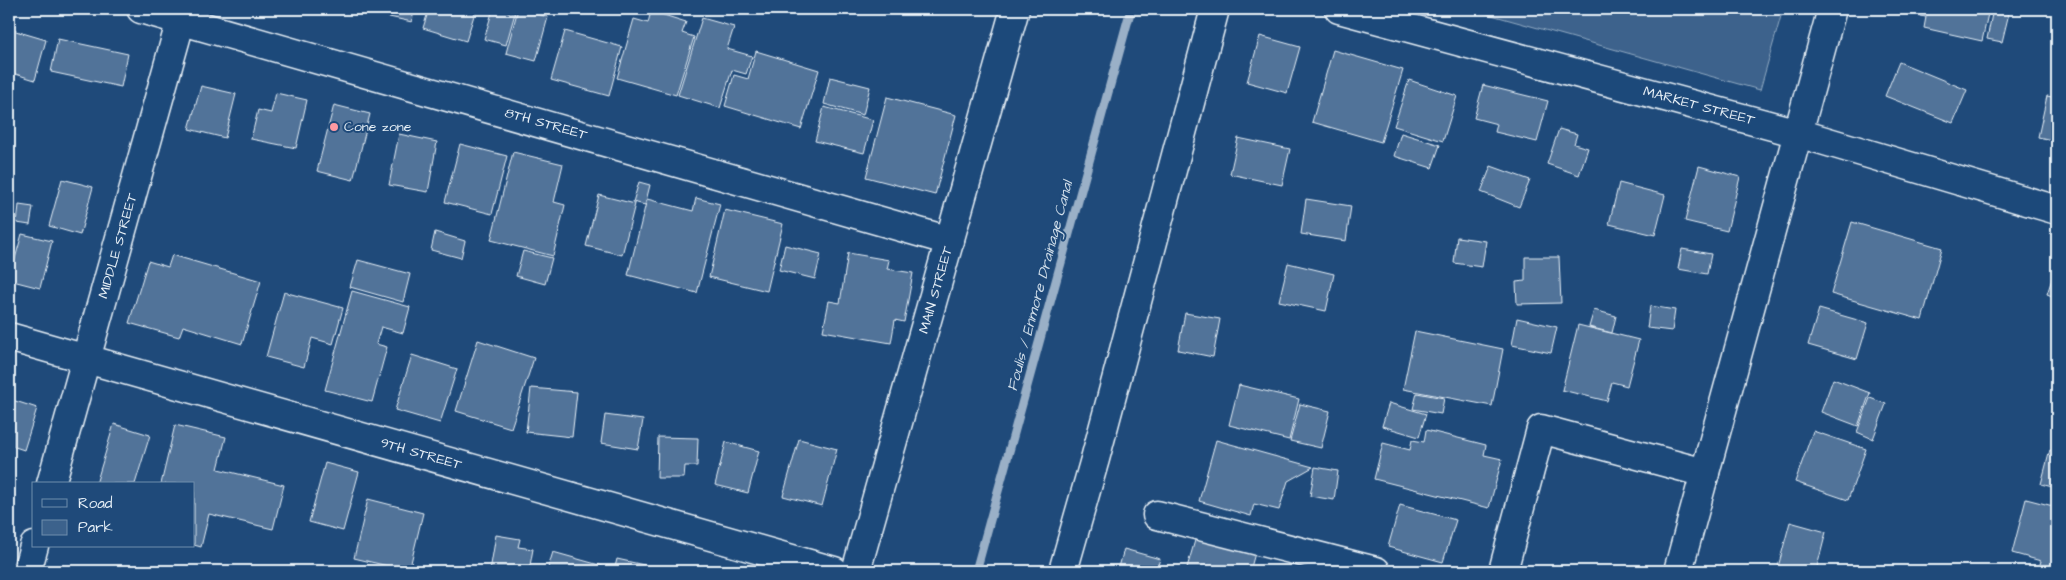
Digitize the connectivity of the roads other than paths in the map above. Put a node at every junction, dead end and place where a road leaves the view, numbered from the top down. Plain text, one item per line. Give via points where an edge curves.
1 (142, 9) edge
2 (1015, 9) edge
3 (1215, 9) edge
4 (1338, 9) edge
5 (1832, 9) edge
6 (183, 14) edge
7 (1798, 133) junction
8 (2057, 210) edge
9 (950, 240) junction
10 (9, 337) edge
11 (86, 359) junction
12 (1705, 473) junction
13 (52, 482) edge
14 (1157, 515) dead end
15 (33, 548) edge
16 (27, 571) edge
17 (834, 571) edge
18 (856, 571) edge
19 (1064, 571) edge
20 (1376, 571) edge
21 (1502, 571) edge
22 (1678, 571) edge

1 - 6 street, 8TH STREET
2 - 9 street, MAIN STREET
3 - 19 street
4 - 7 street, MARKET STREET
5 - 7 street
6 - 9 street, 8TH STREET
6 - 11 street, MIDDLE STREET
7 - 8 street, MARKET STREET
7 - 12 street
9 - 18 street, MAIN STREET
10 - 11 street, 9TH STREET
11 - 13 street, MIDDLE STREET
11 - 17 street, 9TH STREET
12 - 21 street via 1541,429
12 - 22 street
14 - 20 street
15 - 16 street

